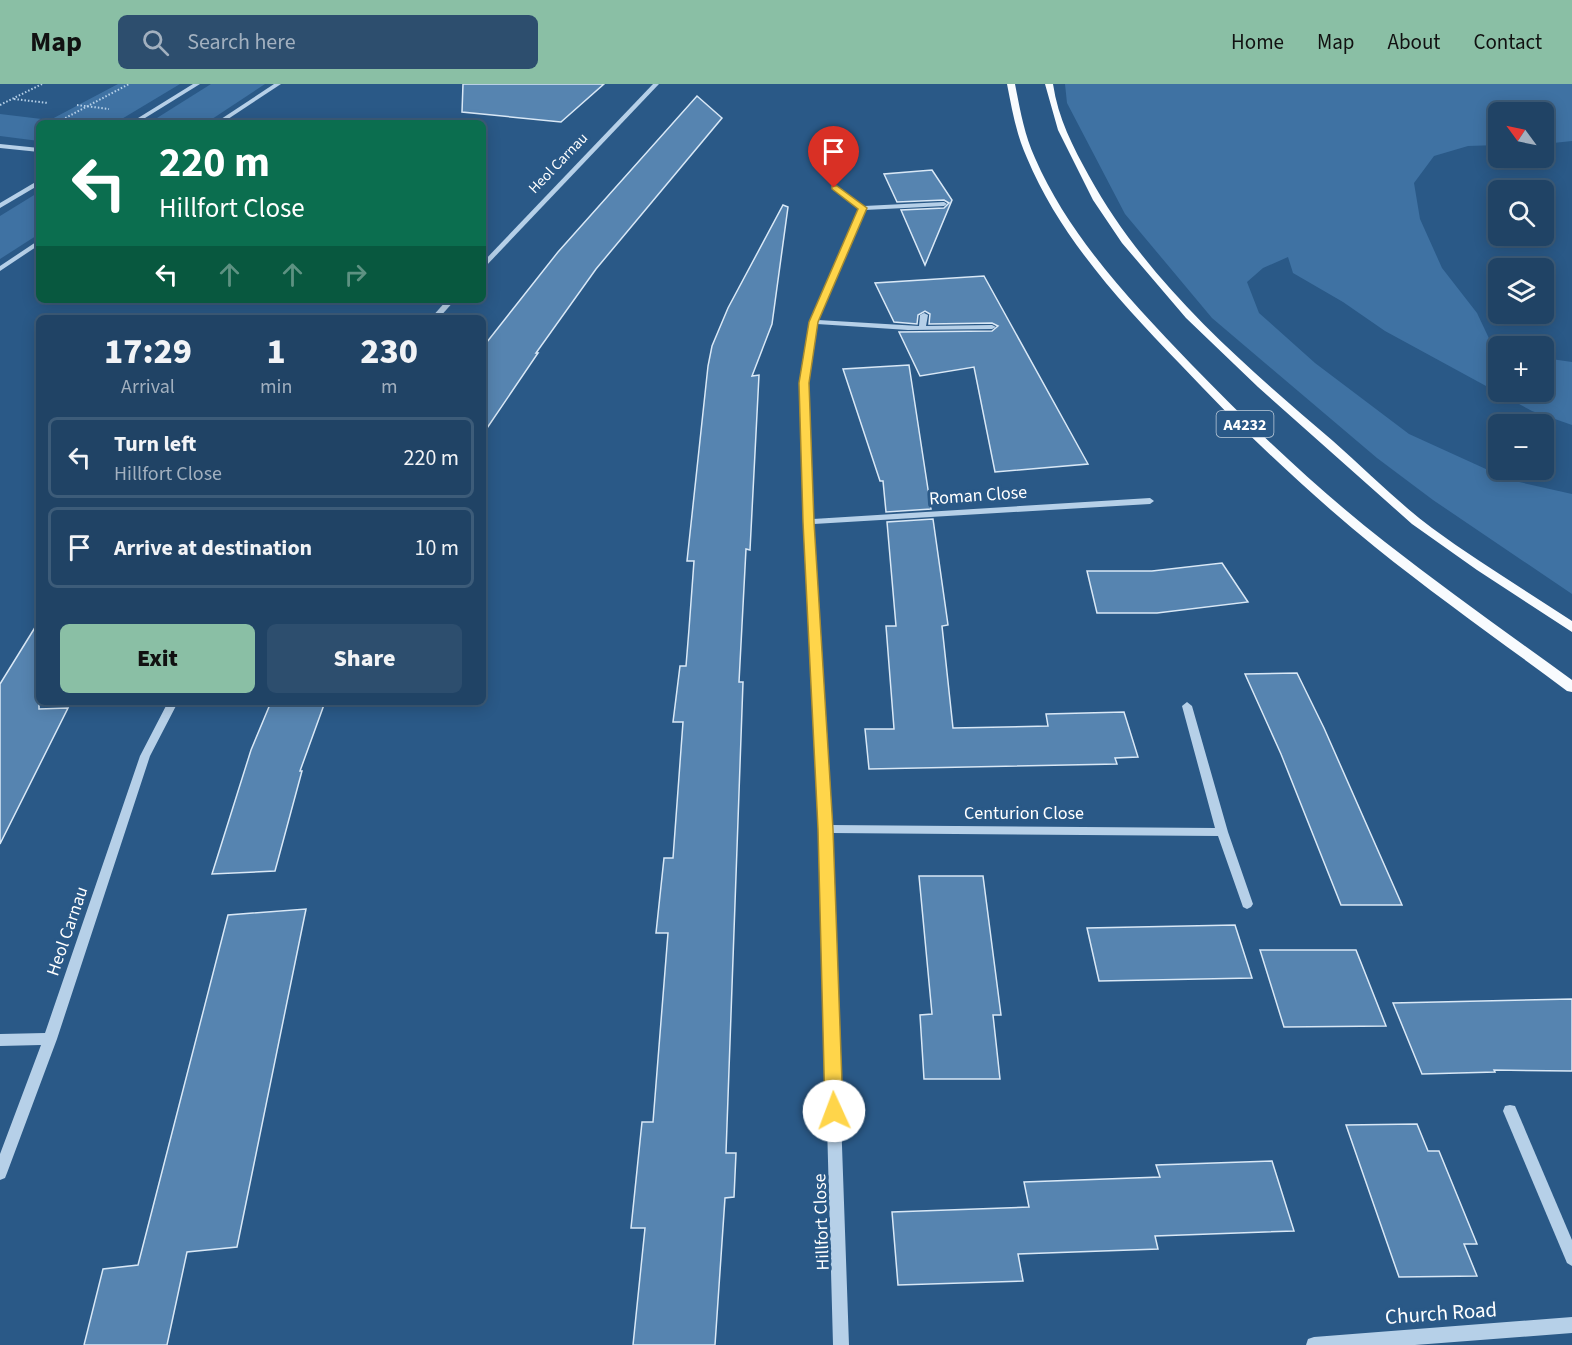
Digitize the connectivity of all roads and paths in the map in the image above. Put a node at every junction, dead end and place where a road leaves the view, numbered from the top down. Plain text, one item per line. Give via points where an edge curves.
1 (42, 84) edge
2 (129, 84) edge
3 (197, 84) edge
4 (278, 84) edge
5 (656, 84) edge
6 (1011, 84) edge
7 (1049, 84) edge
8 (13, 99) junction
9 (48, 103) dead end
10 (0, 105) edge
11 (62, 120) edge
12 (138, 120) edge
13 (223, 120) edge
14 (0, 146) edge
15 (36, 150) edge
16 (36, 184) edge
17 (834, 188) dead end
18 (944, 204) dead end
19 (0, 206) edge
20 (863, 208) junction
21 (36, 244) edge
22 (486, 263) edge
23 (0, 269) edge
24 (449, 303) edge
25 (438, 315) edge
26 (924, 315) dead end
27 (814, 322) junction
28 (992, 327) dead end
29 (922, 328) junction
30 (1150, 501) dead end
31 (809, 522) junction
32 (1572, 627) edge
33 (1572, 687) edge
34 (171, 705) edge
35 (1187, 706) dead end
36 (825, 829) junction
37 (1222, 832) junction
38 (1247, 904) dead end
39 (50, 1039) junction
40 (0, 1040) edge
41 (1510, 1111) dead end
42 (0, 1173) edge
43 (1572, 1258) edge
44 (1572, 1325) edge
45 (841, 1345) edge
46 (1314, 1345) edge

1 - 8 path
2 - 11 path
3 - 12 street
4 - 13 street
5 - 22 street, Heol Carnau
6 - 33 main road, A4232 via 1025,144 1044,187 1124,299 1284,463 1410,568
7 - 32 main road, A4232 via 1067,144 1089,187 1168,291 1256,377 1426,530
8 - 9 path
8 - 10 path
14 - 15 street
16 - 19 street
17 - 20 street
18 - 20 street
20 - 27 street, Hillfort Close
21 - 23 street
24 - 25 street
26 - 29 street
27 - 29 street
27 - 31 street, Hillfort Close via 804,383
28 - 29 street
30 - 31 street, Roman Close
31 - 36 street, Hillfort Close
34 - 39 street, Heol Carnau via 145,756
35 - 37 street
36 - 37 street, Centurion Close
36 - 45 street, Hillfort Close
37 - 38 street
39 - 40 street
39 - 42 street, Heol Carnau
41 - 43 street
44 - 46 street, Church Road

